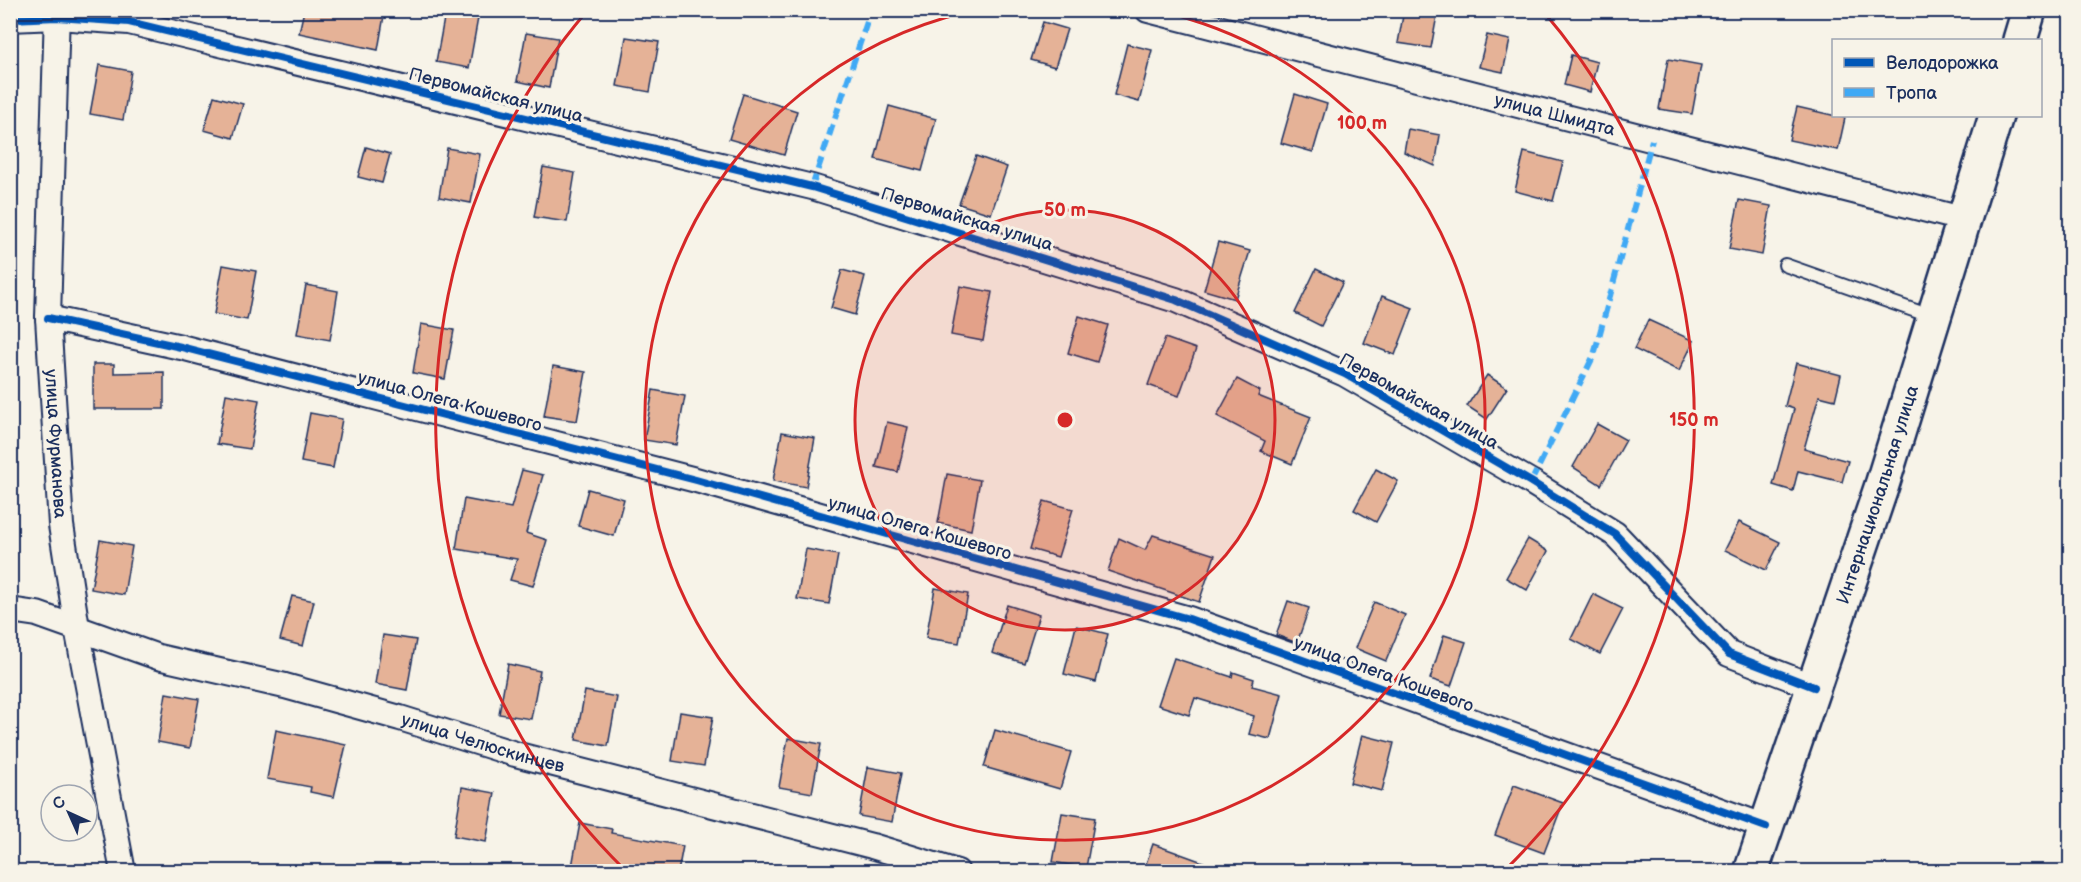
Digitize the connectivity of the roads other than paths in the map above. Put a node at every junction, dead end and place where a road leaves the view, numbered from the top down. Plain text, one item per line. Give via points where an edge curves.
1 (1148, 10) edge
2 (2029, 10) edge
3 (57, 14) edge
4 (10, 19) edge
5 (2020, 39) edge
6 (1996, 117) edge
7 (1962, 219) junction
8 (1785, 266) dead end
9 (1933, 317) junction
10 (48, 318) junction
11 (10, 610) edge
12 (77, 628) junction
13 (1814, 687) junction
14 (1766, 827) junction
15 (123, 872) edge
16 (957, 872) edge
17 (1750, 872) edge

1 - 7 street, улица Шмидта
2 - 5 street
3 - 4 street, Первомайская улица
3 - 10 street, улица Фурманова
3 - 13 street, Первомайская улица via 129,22 812,187 1176,300 1345,374 1531,482 1615,534 1729,654
6 - 7 street, Интернациональная улица
7 - 9 street, Интернациональная улица
8 - 9 lane
9 - 13 street, Интернациональная улица
10 - 12 street, улица Фурманова via 61,525
10 - 14 street, улица Олега Кошевого via 181,347 696,480 1190,619
11 - 12 street, улица Челюскинцев via 37,614
12 - 15 street, улица Фурманова
12 - 16 street, улица Челюскинцев via 158,657 285,686 515,754 872,846
13 - 14 street, Интернациональная улица
14 - 17 street, Интернациональная улица

